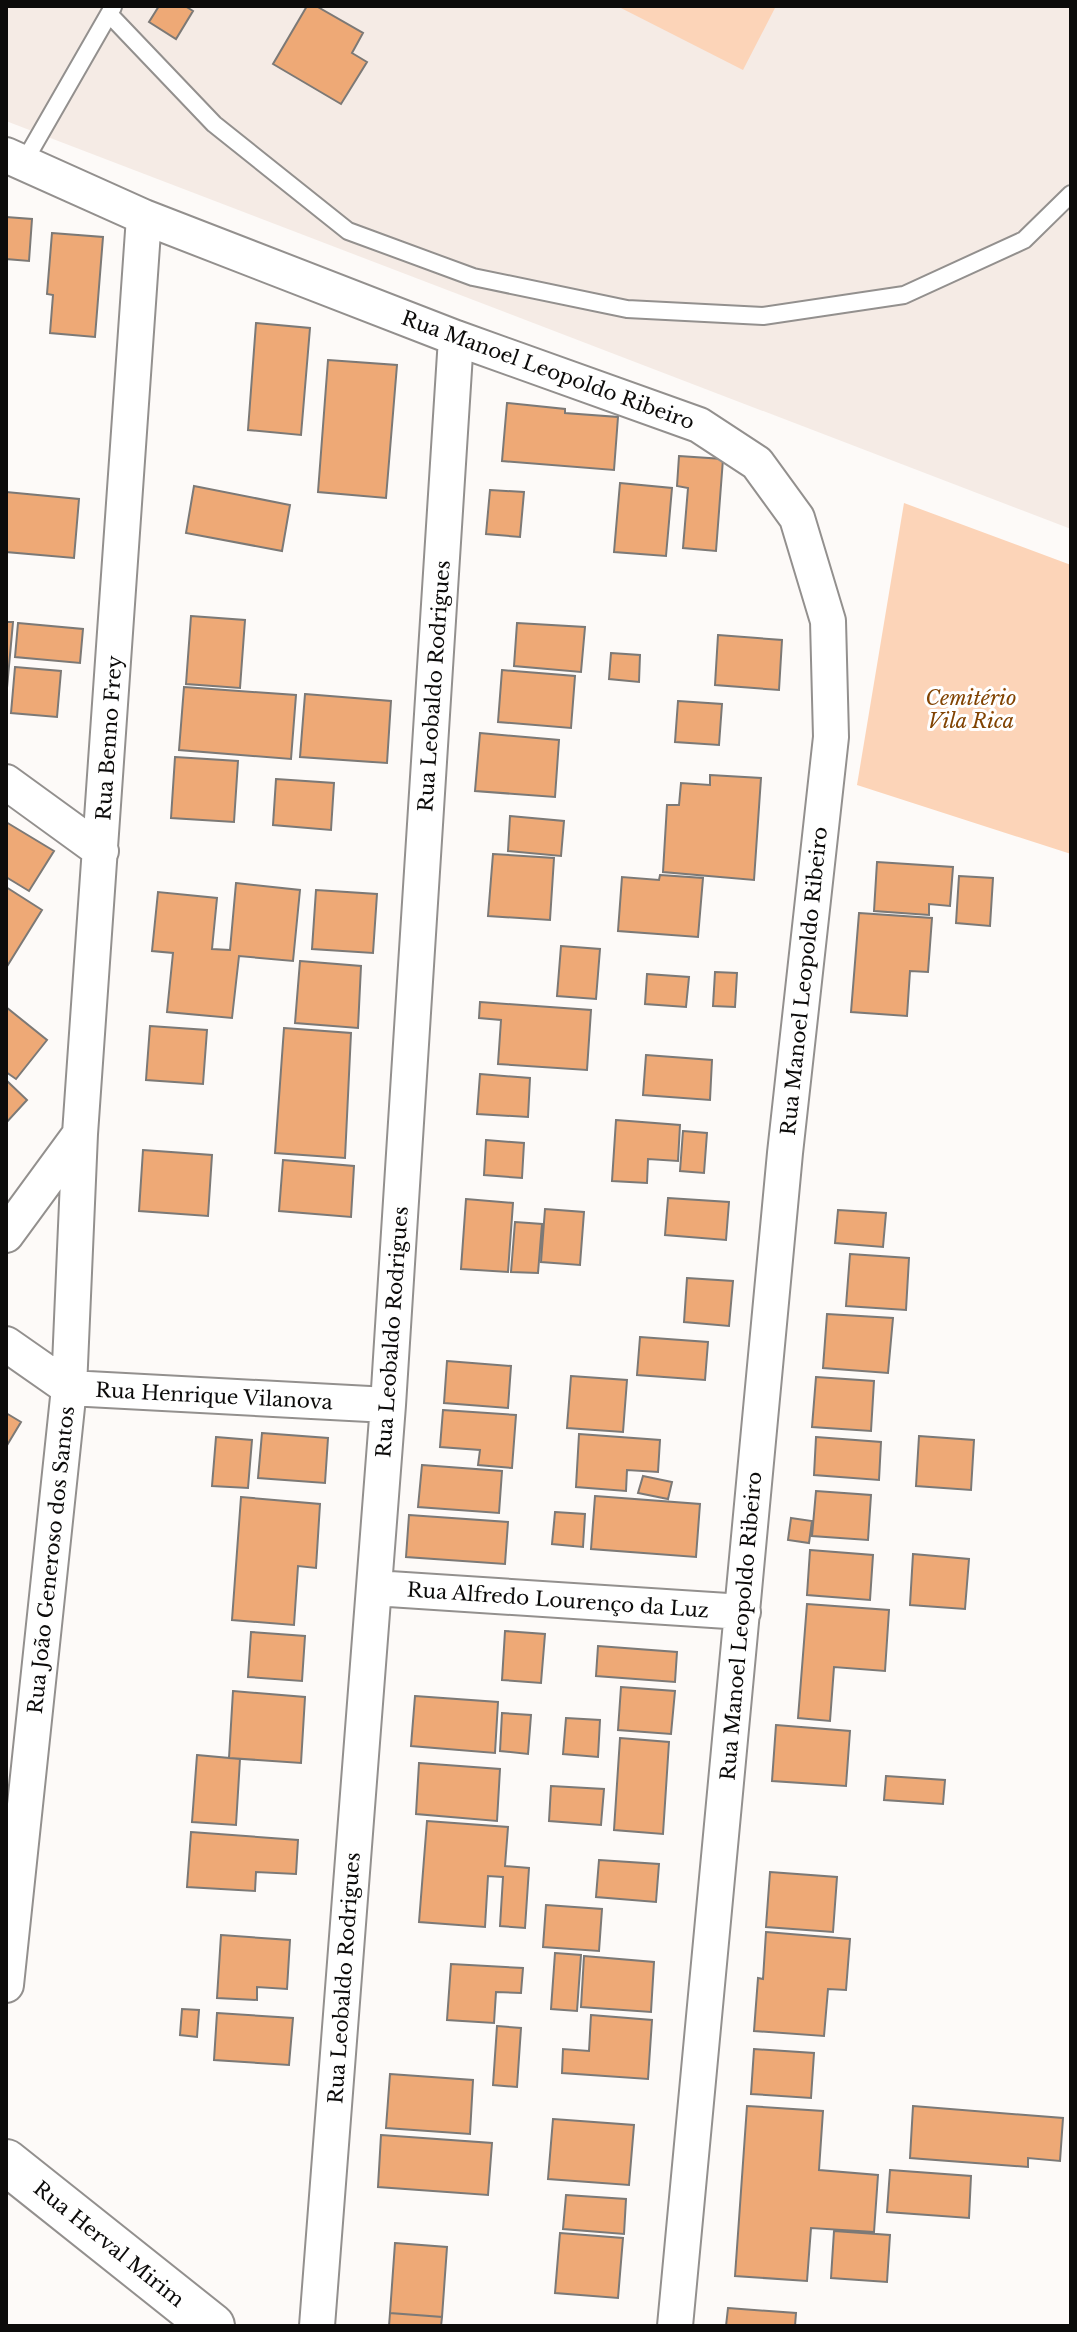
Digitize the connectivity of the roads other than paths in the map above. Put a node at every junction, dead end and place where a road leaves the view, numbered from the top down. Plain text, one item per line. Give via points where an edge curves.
1 (111, 10) edge
2 (15, 158) edge
3 (1071, 194) edge
4 (144, 217) junction
5 (456, 338) junction
6 (6, 782) edge
7 (101, 851) junction
8 (80, 1134) junction
9 (6, 1235) edge
10 (6, 1344) edge
11 (69, 1388) junction
12 (388, 1405) junction
13 (374, 1588) junction
14 (743, 1612) junction
15 (6, 1985) edge
16 (6, 2162) edge
17 (212, 2326) edge
18 (317, 2326) edge
19 (675, 2326) edge

1 - 2 lane
1 - 3 lane via 214,124 348,231 473,277 627,309 763,316 904,295 1024,240
2 - 4 street, Rua Manoel Leopoldo Ribeiro
4 - 5 street, Rua Manoel Leopoldo Ribeiro
4 - 7 street, Rua Benno Frey
5 - 12 street, Rua Leobaldo Rodrigues
5 - 14 street, Rua Manoel Leopoldo Ribeiro via 699,425 757,463 797,518 828,621 831,737 785,1153
6 - 7 street
7 - 8 street, Rua Benno Frey
8 - 9 street
8 - 11 street, Rua João Generoso dos Santos
10 - 11 street, Rua Henrique Vilanova
11 - 12 street, Rua Henrique Vilanova
11 - 15 street, Rua João Generoso dos Santos
12 - 13 street, Rua Leobaldo Rodrigues
13 - 14 street, Rua Alfredo Lourenço da Luz
13 - 18 street, Rua Leobaldo Rodrigues
14 - 19 street, Rua Manoel Leopoldo Ribeiro
16 - 17 street, Rua Herval Mirim

